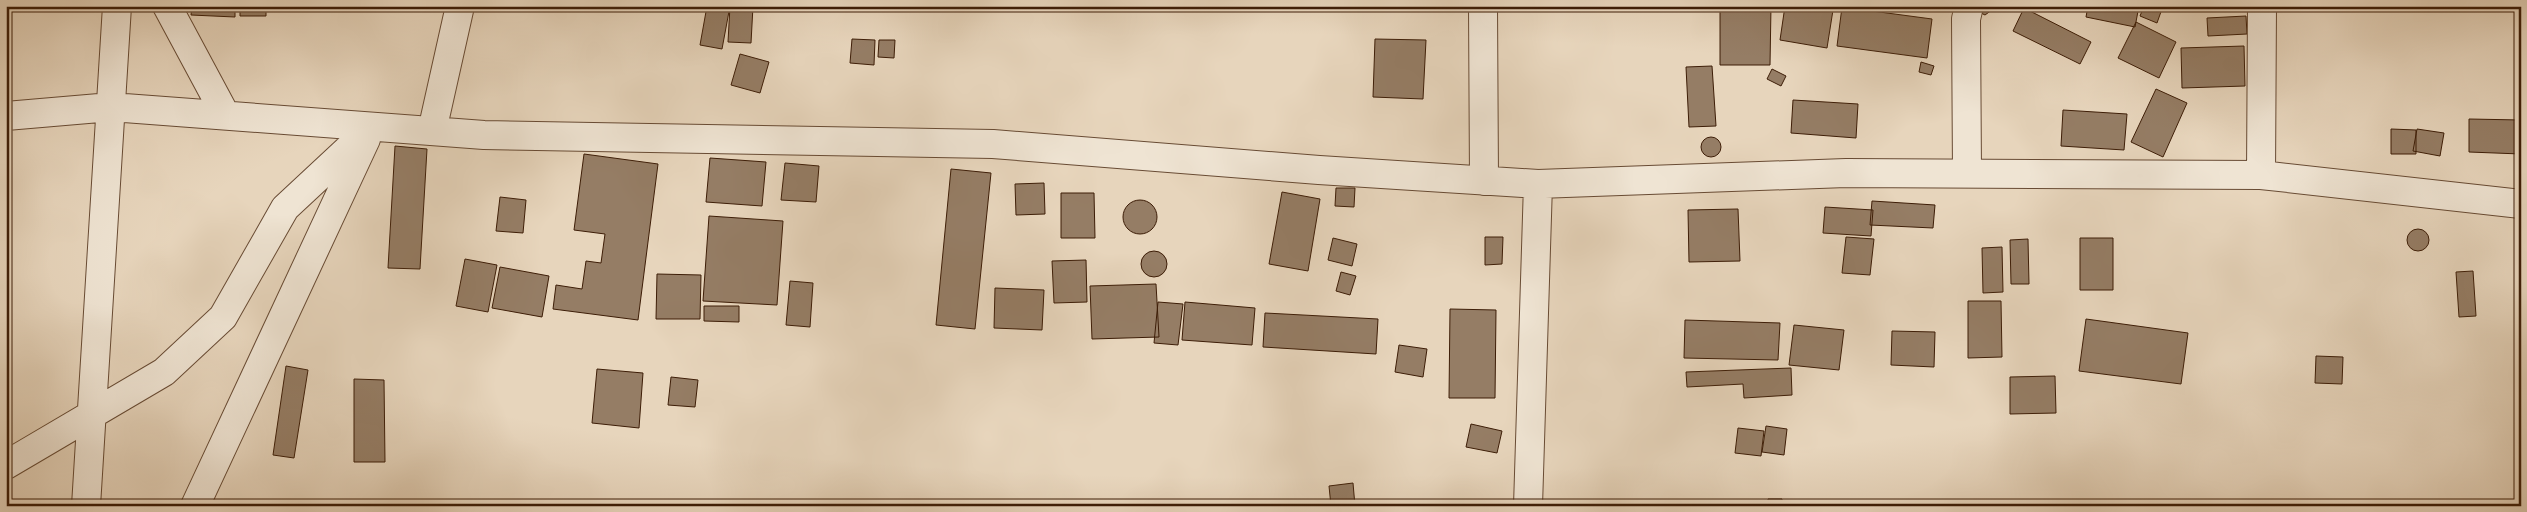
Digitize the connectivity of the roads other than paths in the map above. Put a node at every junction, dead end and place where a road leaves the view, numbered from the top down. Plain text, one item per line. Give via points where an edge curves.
1 (117, 6) edge
2 (167, 6) edge
3 (460, 6) edge
4 (1483, 6) edge
5 (1969, 6) edge
6 (2262, 6) edge
7 (111, 107) junction
8 (225, 114) junction
9 (6, 116) edge
10 (372, 127) junction
11 (432, 131) junction
12 (1967, 173) junction
13 (2261, 175) junction
14 (1484, 181) junction
15 (1538, 184) junction
16 (2521, 204) edge
17 (91, 415) junction
18 (6, 465) edge
19 (86, 506) edge
20 (195, 506) edge
21 (1528, 506) edge

1 - 7 street
2 - 8 street
3 - 11 street
4 - 14 street
5 - 12 street via 1966,19
6 - 13 street
7 - 8 street
7 - 9 street
7 - 17 street
8 - 10 street
10 - 11 street
10 - 17 street via 285,208 223,317 164,372
10 - 20 street
11 - 14 street via 484,135 993,144
12 - 13 street
12 - 15 street via 1846,173
13 - 16 street
14 - 15 street
15 - 21 street
17 - 18 street
17 - 19 street

